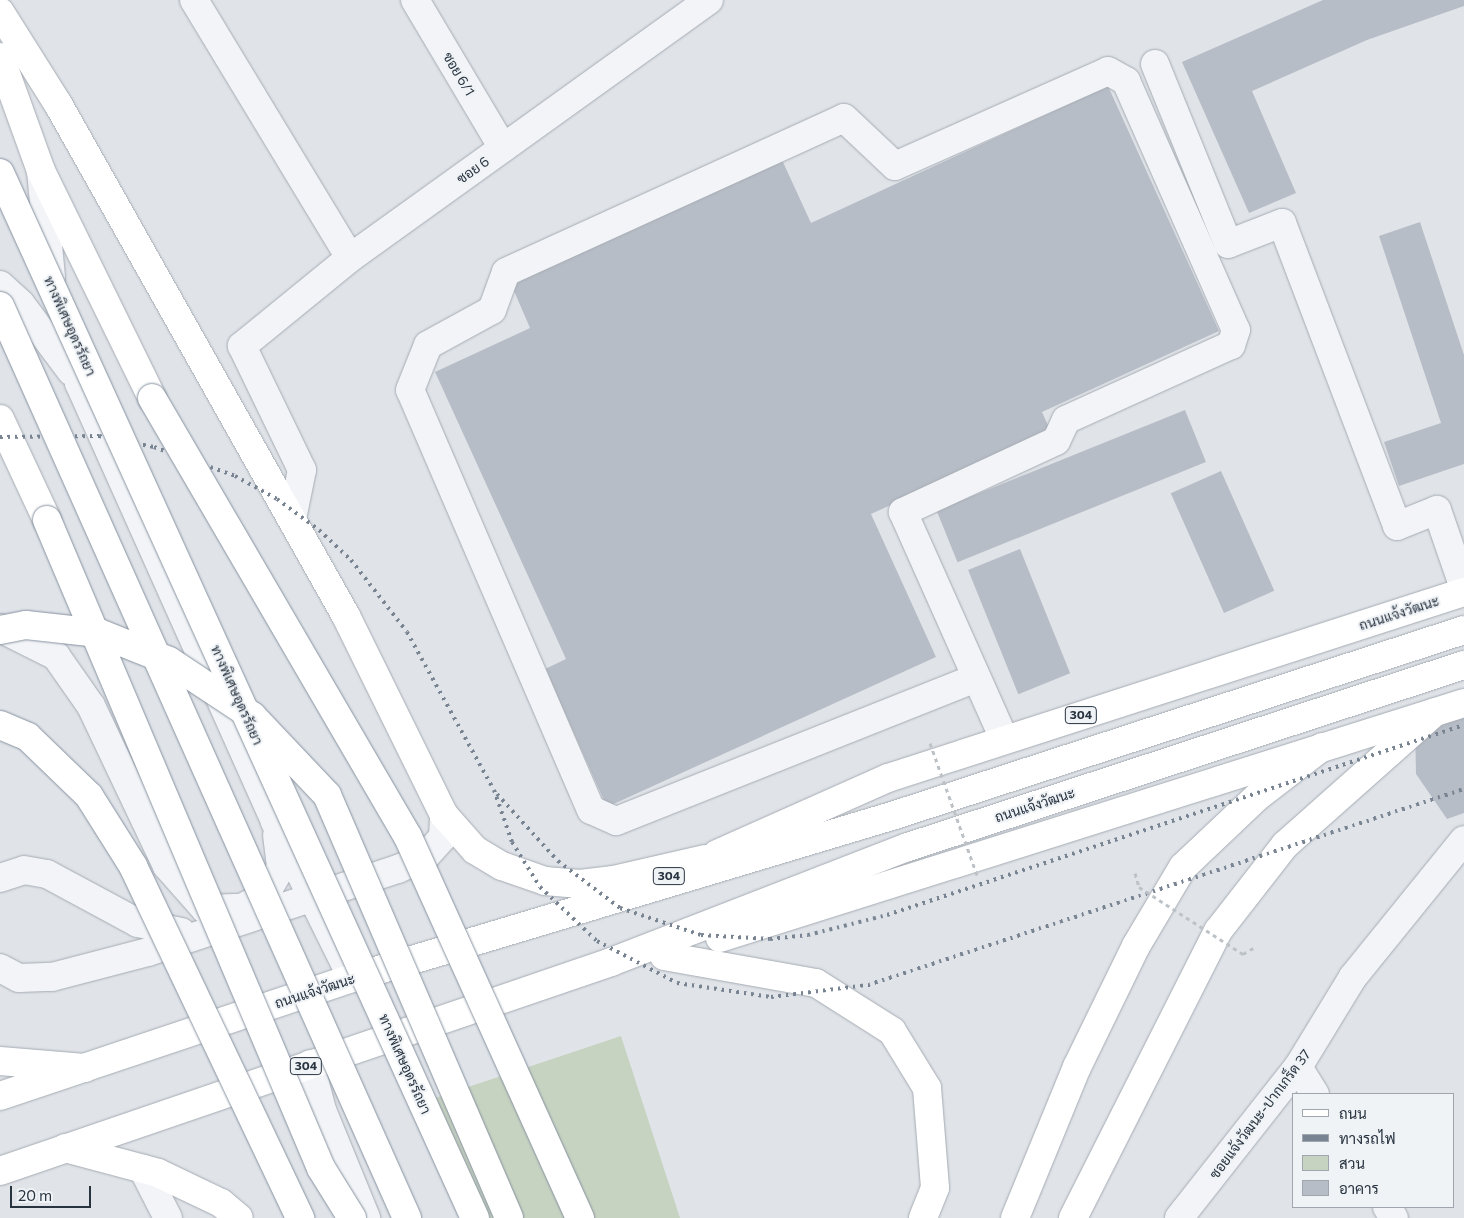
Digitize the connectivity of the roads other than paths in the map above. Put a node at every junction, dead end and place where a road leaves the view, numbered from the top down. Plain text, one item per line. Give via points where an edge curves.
1 (194, 0) edge
2 (415, 0) edge
3 (709, 0) edge
4 (0, 12) edge
5 (0, 57) edge
6 (1155, 64) dead end
7 (0, 76) edge
8 (15, 107) junction
9 (504, 148) junction
10 (41, 171) junction
11 (0, 172) edge
12 (350, 258) junction
13 (0, 285) edge
14 (0, 306) edge
15 (79, 383) junction
16 (0, 419) edge
17 (292, 519) junction
18 (1464, 588) edge
19 (1464, 592) edge
20 (0, 629) edge
21 (1464, 630) edge
22 (1464, 665) edge
23 (976, 678) junction
24 (1464, 703) edge
25 (1435, 712) junction
26 (0, 725) edge
27 (1004, 740) junction
28 (1322, 747) junction
29 (444, 815) junction
30 (1464, 840) edge
31 (706, 859) junction
32 (290, 868) junction
33 (0, 878) edge
34 (632, 893) junction
35 (300, 901) junction
36 (205, 933) junction
37 (664, 956) junction
38 (611, 962) junction
39 (0, 968) edge
40 (352, 978) junction
41 (0, 1061) edge
42 (310, 1064) junction
43 (85, 1068) junction
44 (1298, 1068) junction
45 (1314, 1093) edge
46 (0, 1096) edge
47 (65, 1148) junction
48 (143, 1169) junction
49 (0, 1171) edge
50 (168, 1218) edge
51 (239, 1218) edge
52 (300, 1218) edge
53 (352, 1218) edge
54 (366, 1218) edge
55 (408, 1218) edge
56 (475, 1218) edge
57 (509, 1218) edge
58 (580, 1218) edge
59 (923, 1218) edge
60 (1015, 1218) edge
61 (1073, 1218) edge
62 (1179, 1218) edge

1 - 12 street
2 - 9 street, ซอย 6/1
3 - 9 street, ซอย 6
4 - 17 main road via 58,104
5 - 8 main road
6 - 18 street via 1228,244 1282,223 1396,526 1437,510
7 - 8 street
8 - 10 main road
9 - 12 street, ซอย 6
10 - 15 street via 47,258
10 - 58 main road, bridge via 152,398 408,838
11 - 56 main road, ทางพิเศษอุดรรัถยา, bridge
12 - 17 street, ซอย 6 via 242,346 302,470
13 - 15 street via 20,303
14 - 55 main road, bridge
15 - 32 street via 276,822
16 - 53 main road, bridge via 46,520 320,1168
17 - 29 main road via 346,616
19 - 27 main road, ถนนแจ้งวัฒนะ / 304
20 - 32 street via 56,656 91,706 168,866 205,909 242,908 265,895
20 - 57 main road, bridge via 26,625 99,633 169,661 252,716 327,795
21 - 34 main road, ถนนแจ้งวัฒนะ via 895,815
22 - 38 main road, ถนนแจ้งวัฒนะ via 908,846
23 - 23 street via 616,820 591,810 410,390 428,345 492,310 506,272 844,118 895,166 1108,71 1126,81 1236,330 1231,344 1066,420 1056,441 903,512
23 - 27 street
24 - 25 main road, ถนนแจ้งวัฒนะ / 304
25 - 28 main road, ถนนแจ้งวัฒนะ / 304
25 - 61 main road via 1285,845 1218,931
26 - 52 main road, bridge via 28,737 89,796 133,866
27 - 31 main road, ถนนแจ้งวัฒนะ / 304 via 835,799
28 - 37 main road, ถนนแจ้งวัฒนะ / 304
28 - 60 main road via 1257,797 1183,867 1136,946 1077,1067
29 - 31 main road via 475,850 502,866 545,881 580,884 614,880
29 - 35 street via 443,837 426,857
30 - 44 street, ซอยแจ้งวัฒนะ-ปากเกร็ด 37 via 1353,977
31 - 34 main road, ถนนแจ้งวัฒนะ / 304
32 - 35 street
33 - 36 street via 24,870 47,874 138,923
34 - 40 main road, ถนนแจ้งวัฒนะ / 304
35 - 36 street
35 - 40 street
36 - 39 street via 52,977 19,978
37 - 38 main road, ถนนแจ้งวัฒนะ / 304
37 - 59 main road via 816,983 892,1031 927,1088 935,1188
38 - 42 main road, ถนนแจ้งวัฒนะ / 304
40 - 43 main road, ถนนแจ้งวัฒนะ / 304
41 - 43 main road
42 - 47 main road, ถนนแจ้งวัฒนะ / 304
42 - 54 street via 322,1110
43 - 46 main road, ถนนแจ้งวัฒนะ / 304
44 - 45 street
44 - 62 street, ซอยแจ้งวัฒนะ-ปากเกร็ด 37
47 - 48 main road
47 - 49 main road, ถนนแจ้งวัฒนะ / 304
48 - 50 street
48 - 51 main road via 221,1203

